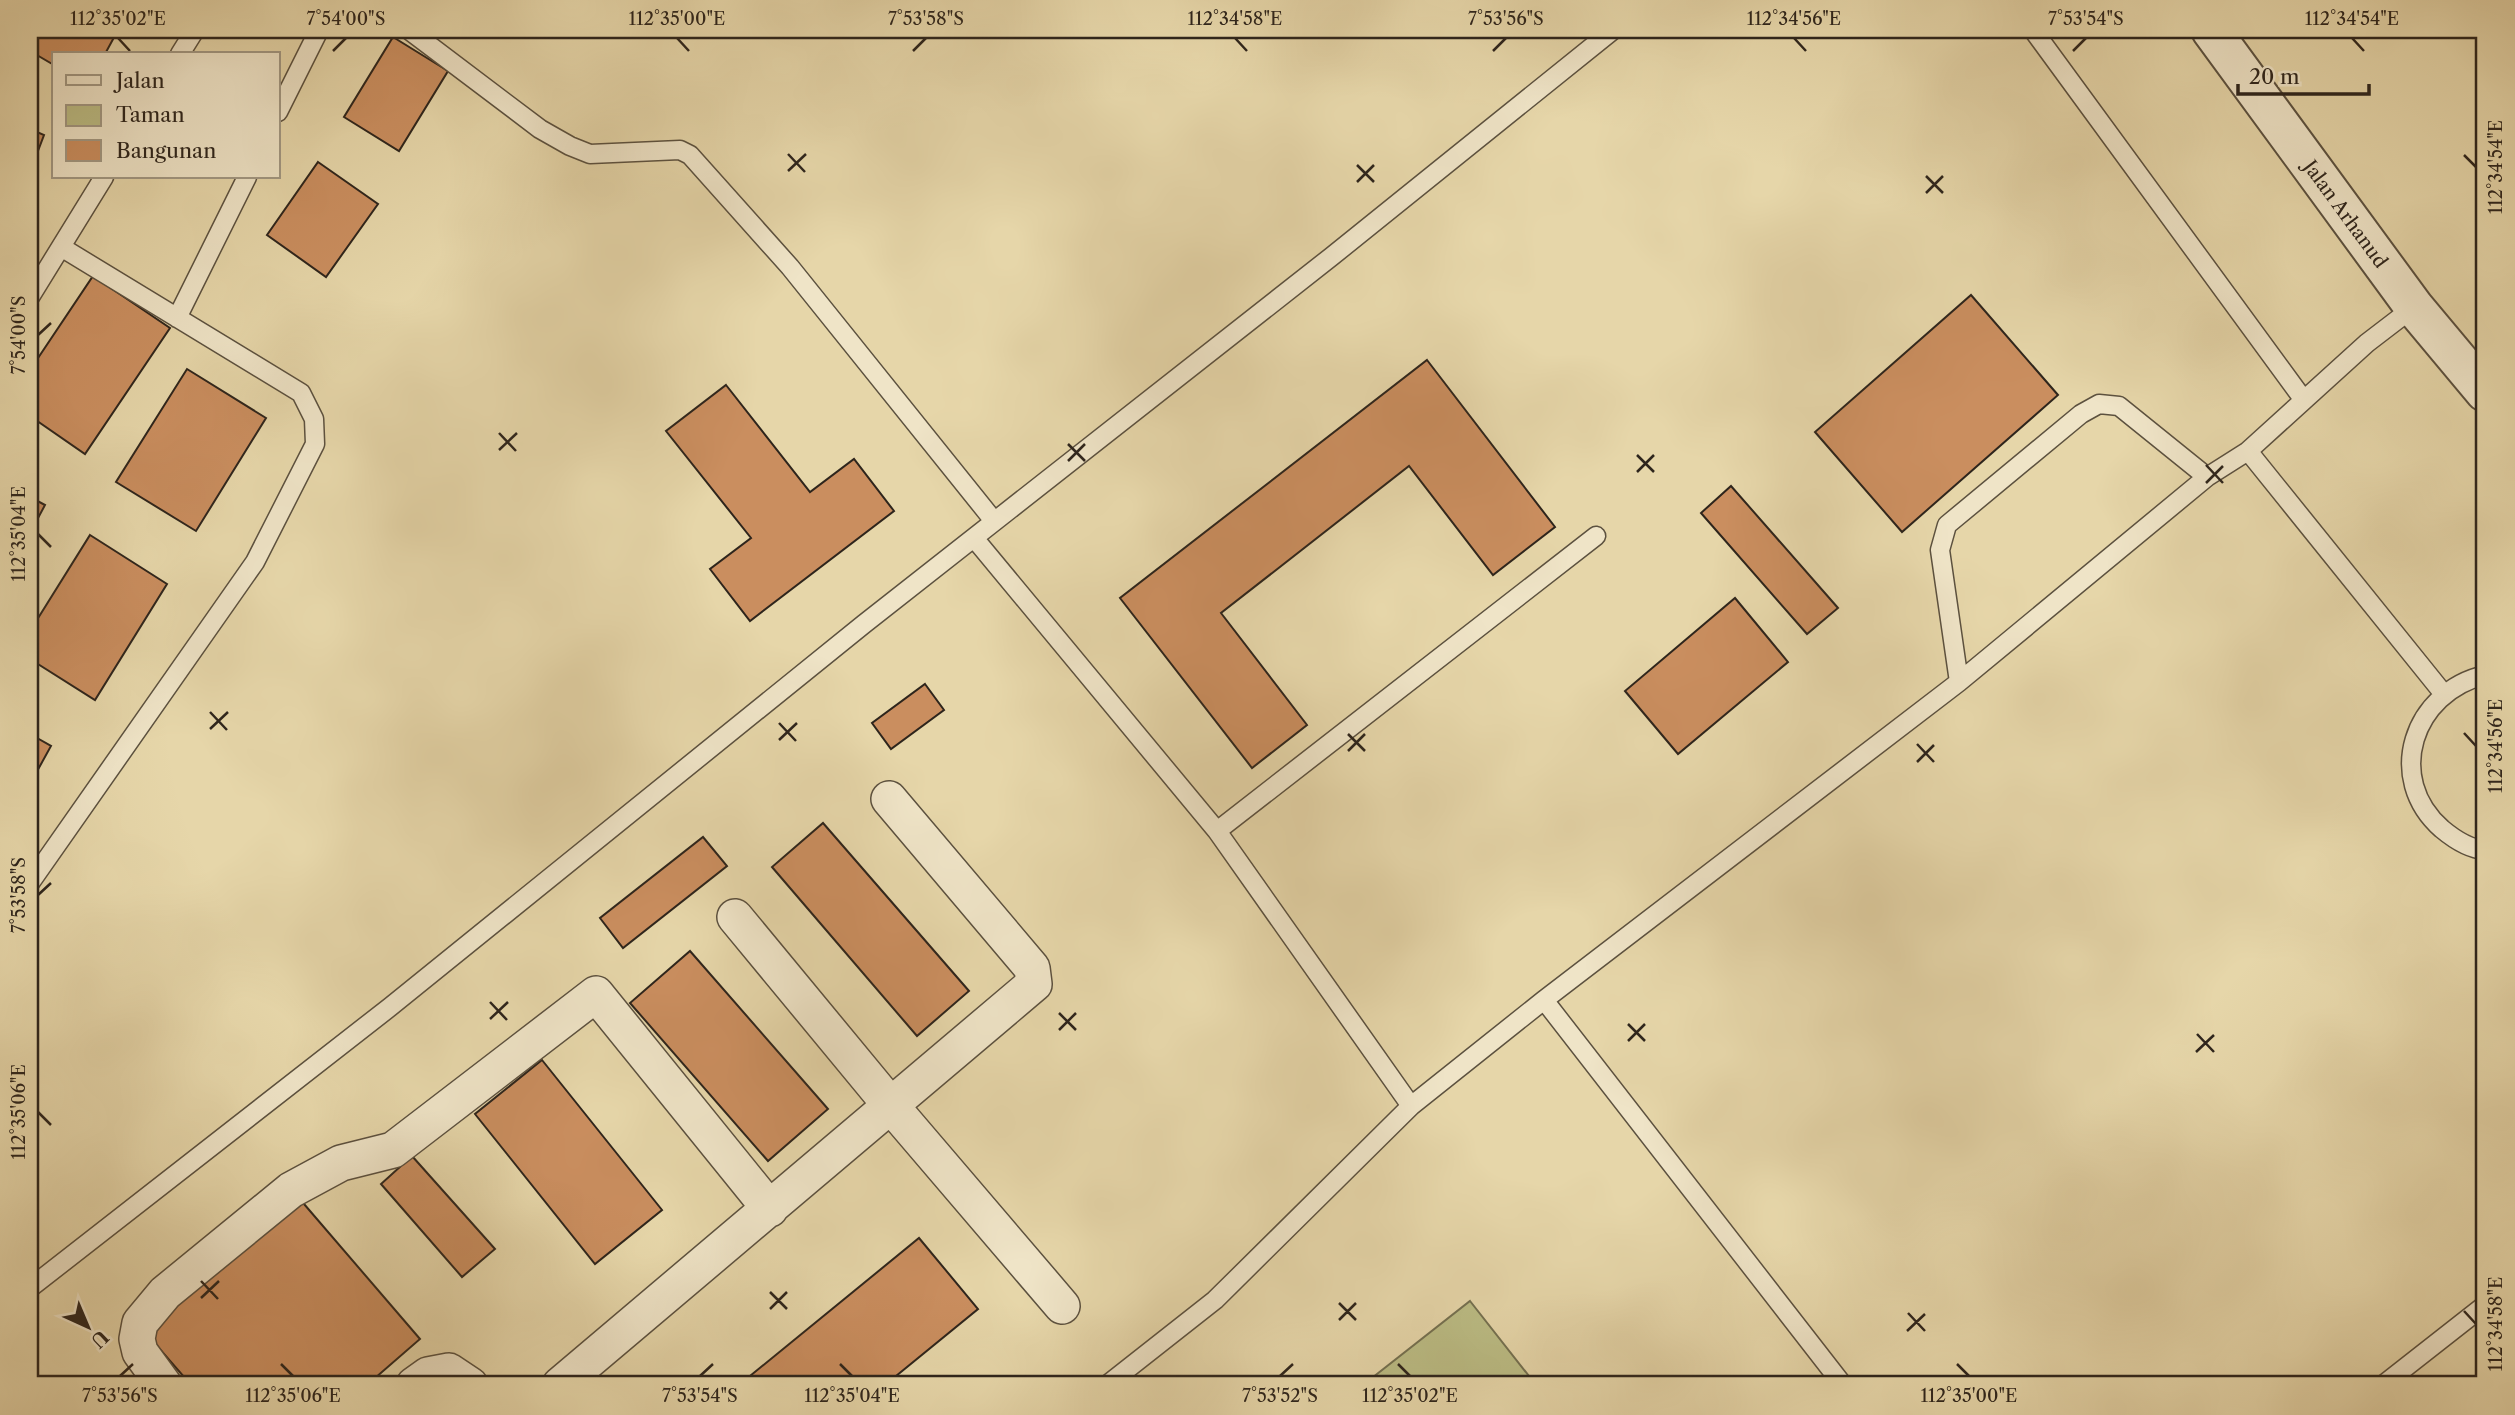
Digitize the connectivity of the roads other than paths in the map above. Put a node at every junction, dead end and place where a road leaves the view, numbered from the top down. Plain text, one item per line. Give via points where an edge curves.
1 (195, 30) edge
2 (319, 30) edge
3 (408, 30) edge
4 (1613, 30) edge
5 (2033, 30) edge
6 (2211, 30) edge
7 (181, 52) edge
8 (280, 109) edge
9 (103, 178) edge
10 (247, 178) edge
11 (61, 247) junction
12 (30, 297) edge
13 (2414, 307) junction
14 (177, 318) junction
15 (2485, 392) edge
16 (2303, 399) junction
17 (2248, 451) junction
18 (2207, 477) junction
19 (994, 521) junction
20 (1596, 536) dead end
21 (974, 538) junction
22 (2485, 675) edge
23 (1959, 682) junction
24 (2443, 693) junction
25 (889, 799) dead end
26 (1217, 831) junction
27 (2485, 850) edge
28 (30, 883) edge
29 (736, 917) dead end
30 (1544, 1000) junction
31 (1411, 1106) junction
32 (892, 1107) junction
33 (770, 1209) junction
34 (30, 1288) edge
35 (2485, 1305) edge
36 (1062, 1306) dead end
37 (164, 1385) edge
38 (414, 1385) edge
39 (470, 1385) edge
40 (560, 1385) edge
41 (1107, 1385) edge
42 (1843, 1385) edge
43 (2384, 1385) edge

1 - 7 lane
2 - 8 lane
3 - 19 lane via 540,129 570,146 590,154 680,150 690,155 790,267
4 - 19 lane
5 - 16 lane
6 - 13 street, Jalan Arhanud
9 - 11 lane
10 - 14 lane
11 - 12 lane
11 - 14 lane
13 - 15 street, Jalan Arhanud
13 - 16 lane
14 - 28 lane via 301,393 314,419 315,444 255,562
16 - 17 lane
17 - 18 lane
17 - 24 lane
18 - 23 lane
18 - 23 lane via 2119,406 2099,404 1967,508 1947,525 1940,550
19 - 21 lane
20 - 26 lane
21 - 26 lane
21 - 34 lane via 390,1007
22 - 24 lane
23 - 30 lane
24 - 27 lane via 2425,715 2414,740 2411,768 2417,795 2432,820 2452,838
25 - 32 street via 1032,968 1034,984
26 - 31 lane
29 - 32 street
30 - 31 lane
30 - 42 lane
31 - 41 lane via 1215,1300
32 - 33 street
32 - 36 street
33 - 37 street via 596,994 393,1150 341,1163 291,1190 165,1293 140,1323 137,1339 140,1352
33 - 40 street
35 - 43 lane
38 - 39 street via 428,1375 449,1371

